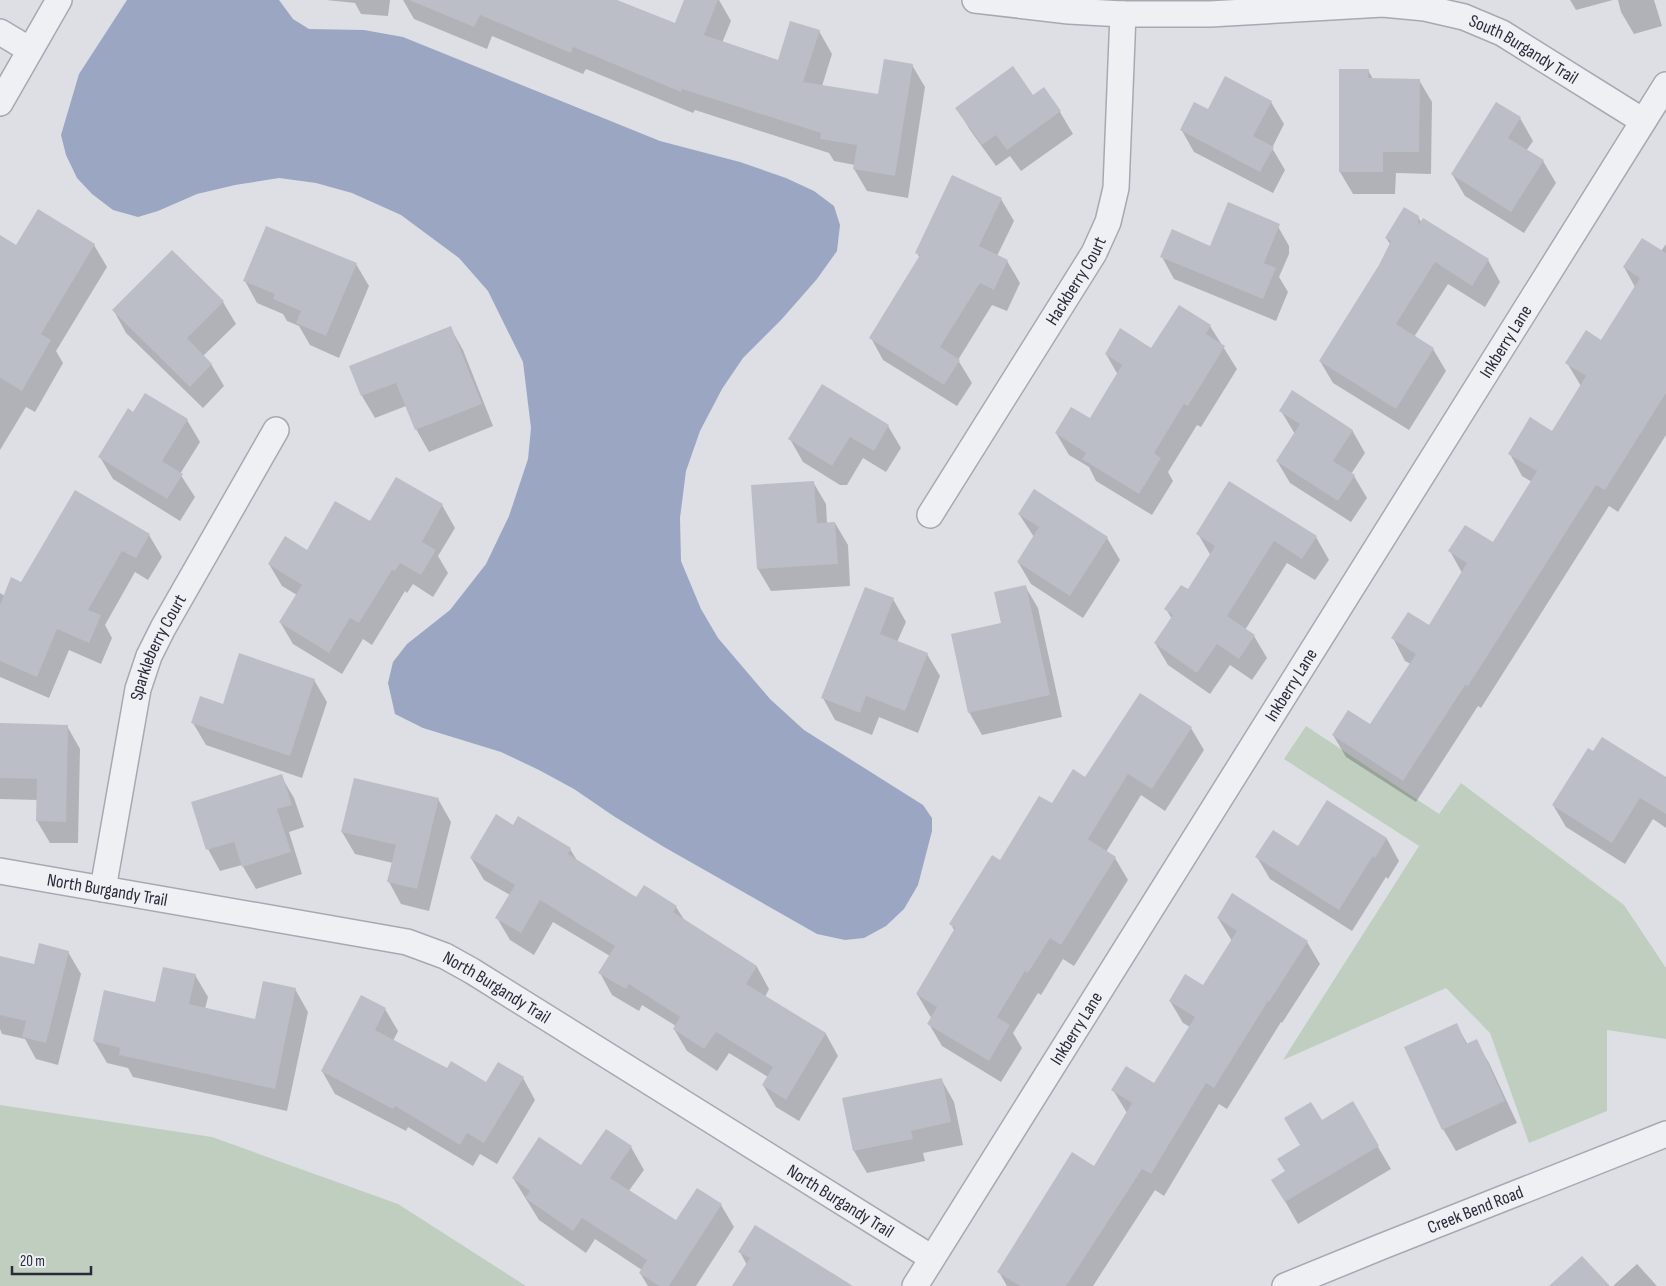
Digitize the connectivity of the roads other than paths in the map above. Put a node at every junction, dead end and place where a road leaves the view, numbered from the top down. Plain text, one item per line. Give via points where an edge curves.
1 (59, 0) edge
2 (975, 0) edge
3 (1123, 14) junction
4 (0, 32) edge
5 (30, 50) junction
6 (1666, 85) edge
7 (0, 103) edge
8 (1643, 120) junction
9 (276, 430) dead end
10 (930, 515) dead end
11 (0, 871) edge
12 (103, 889) junction
13 (1666, 1134) edge
14 (932, 1258) junction
15 (915, 1286) edge
16 (1285, 1286) edge

1 - 5 street
2 - 3 street, South Burgandy Trail
3 - 8 street, South Burgandy Trail via 1210,14 1384,4 1425,8 1464,17 1502,34
3 - 10 street, Hackberry Court via 1116,188 1108,222 1094,253
4 - 5 street
5 - 7 street
6 - 8 street, Inkberry Lane
8 - 14 street, Inkberry Lane
9 - 12 street, Sparkleberry Court via 149,656 138,689
11 - 12 street, North Burgandy Trail
12 - 14 street, North Burgandy Trail via 407,942 446,956
13 - 16 street, Creek Bend Road
14 - 15 street, Inkberry Lane

